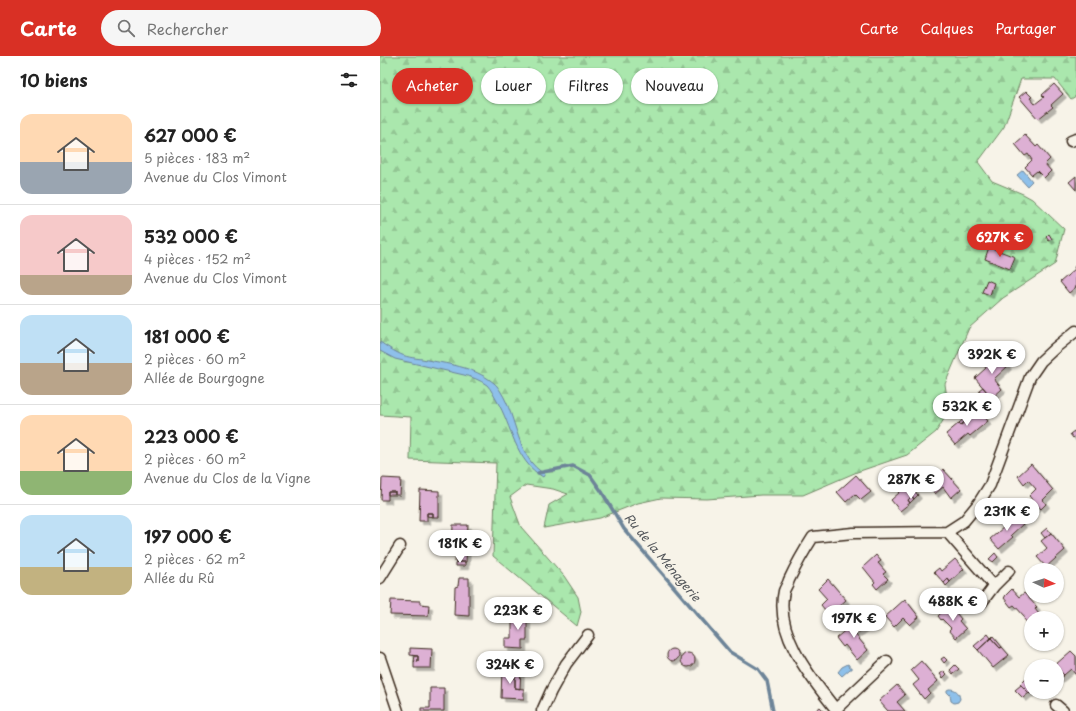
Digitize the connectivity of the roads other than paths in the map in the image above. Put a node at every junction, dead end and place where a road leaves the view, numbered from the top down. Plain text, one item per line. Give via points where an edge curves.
1 (1076, 331) edge
2 (947, 532) junction
3 (400, 546) dead end
4 (1009, 571) dead end
5 (380, 578) edge
6 (994, 586) junction
7 (982, 602) dead end
8 (588, 635) dead end
9 (380, 658) edge
10 (887, 661) dead end
11 (836, 710) edge
12 (398, 711) edge
13 (542, 711) edge

1 - 2 street via 1041,362 1030,377 990,485 964,521
2 - 6 street
2 - 11 street via 853,533 813,537 784,591 784,623 801,663
3 - 5 street
4 - 6 street
6 - 7 street
8 - 13 street via 566,664
9 - 12 street
10 - 11 street

